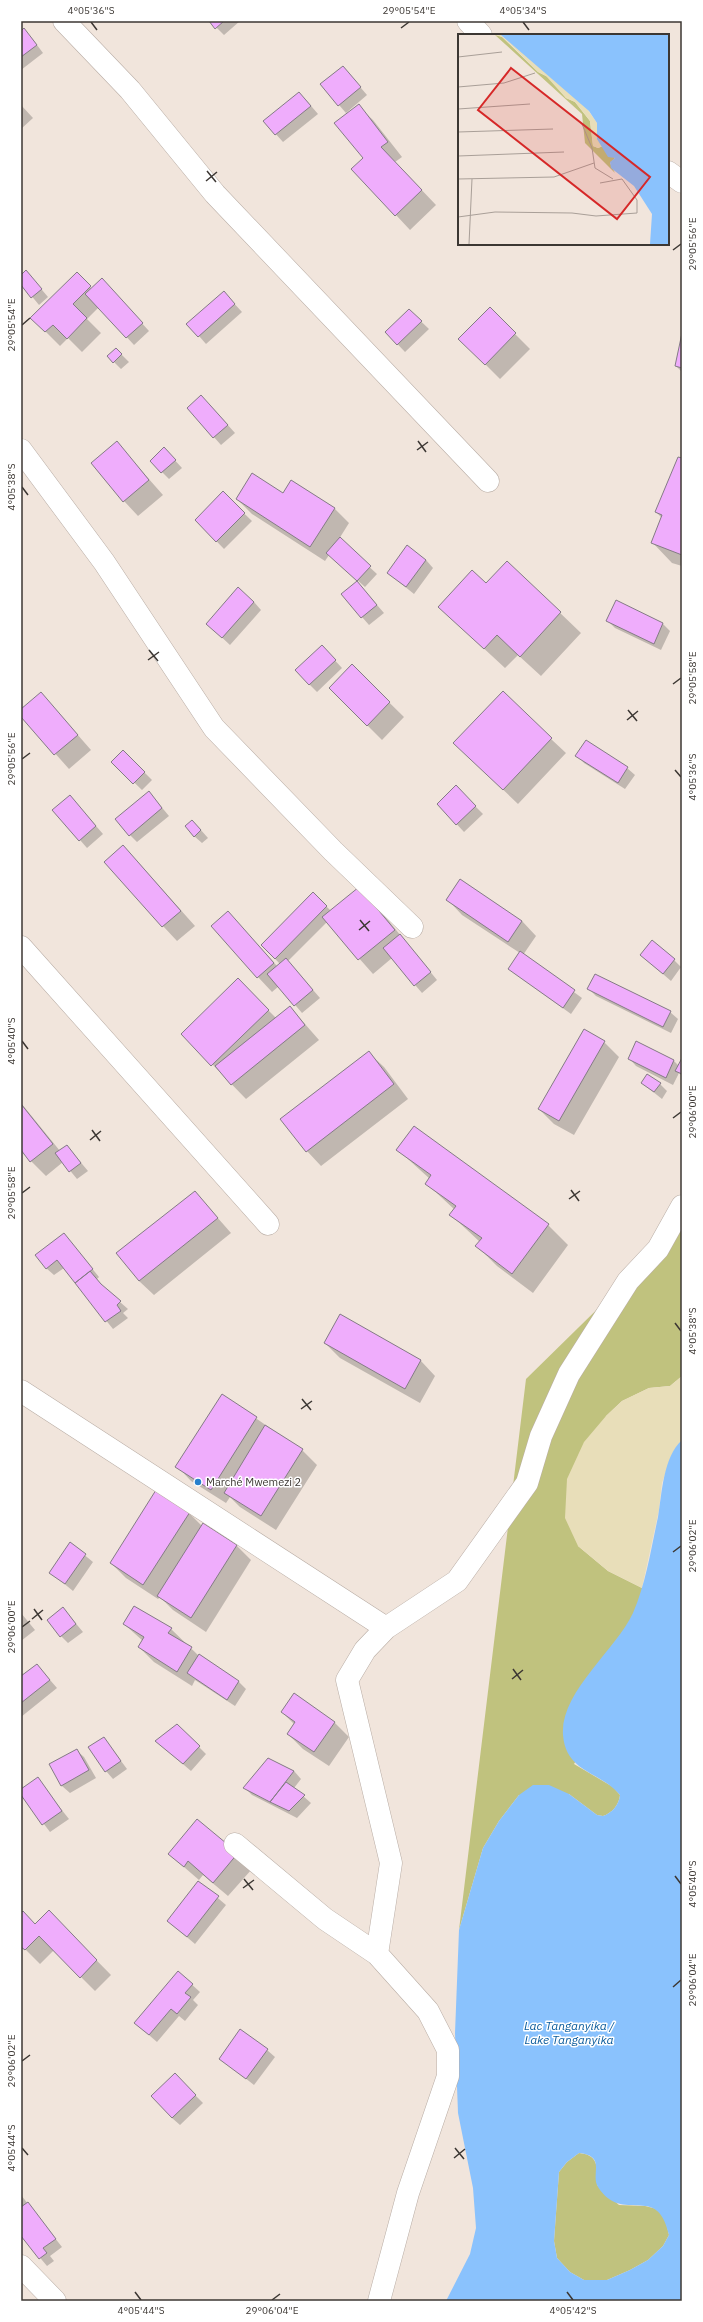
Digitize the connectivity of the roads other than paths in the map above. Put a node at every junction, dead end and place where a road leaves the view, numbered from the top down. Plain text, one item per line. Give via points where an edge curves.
1 (64, 21) edge
2 (468, 21) edge
3 (480, 34) edge
4 (669, 173) edge
5 (682, 182) edge
6 (21, 450) edge
7 (488, 481) dead end
8 (412, 927) dead end
9 (21, 948) edge
10 (682, 1206) edge
11 (268, 1224) dead end
12 (21, 1391) edge
13 (386, 1628) junction
14 (235, 1844) dead end
15 (377, 1954) junction
16 (21, 2266) edge
17 (55, 2301) edge
18 (379, 2301) edge

1 - 7 street via 130,90 215,194
2 - 3 street
4 - 5 street
6 - 8 street via 104,562 214,728 333,851
9 - 11 street
10 - 13 street via 658,1249 628,1281 569,1374 541,1436 527,1482 457,1581
12 - 13 street
13 - 15 street via 365,1650 347,1680 391,1863
14 - 15 street via 325,1919
15 - 18 street via 428,2011 448,2050 448,2076 408,2193
16 - 17 street

